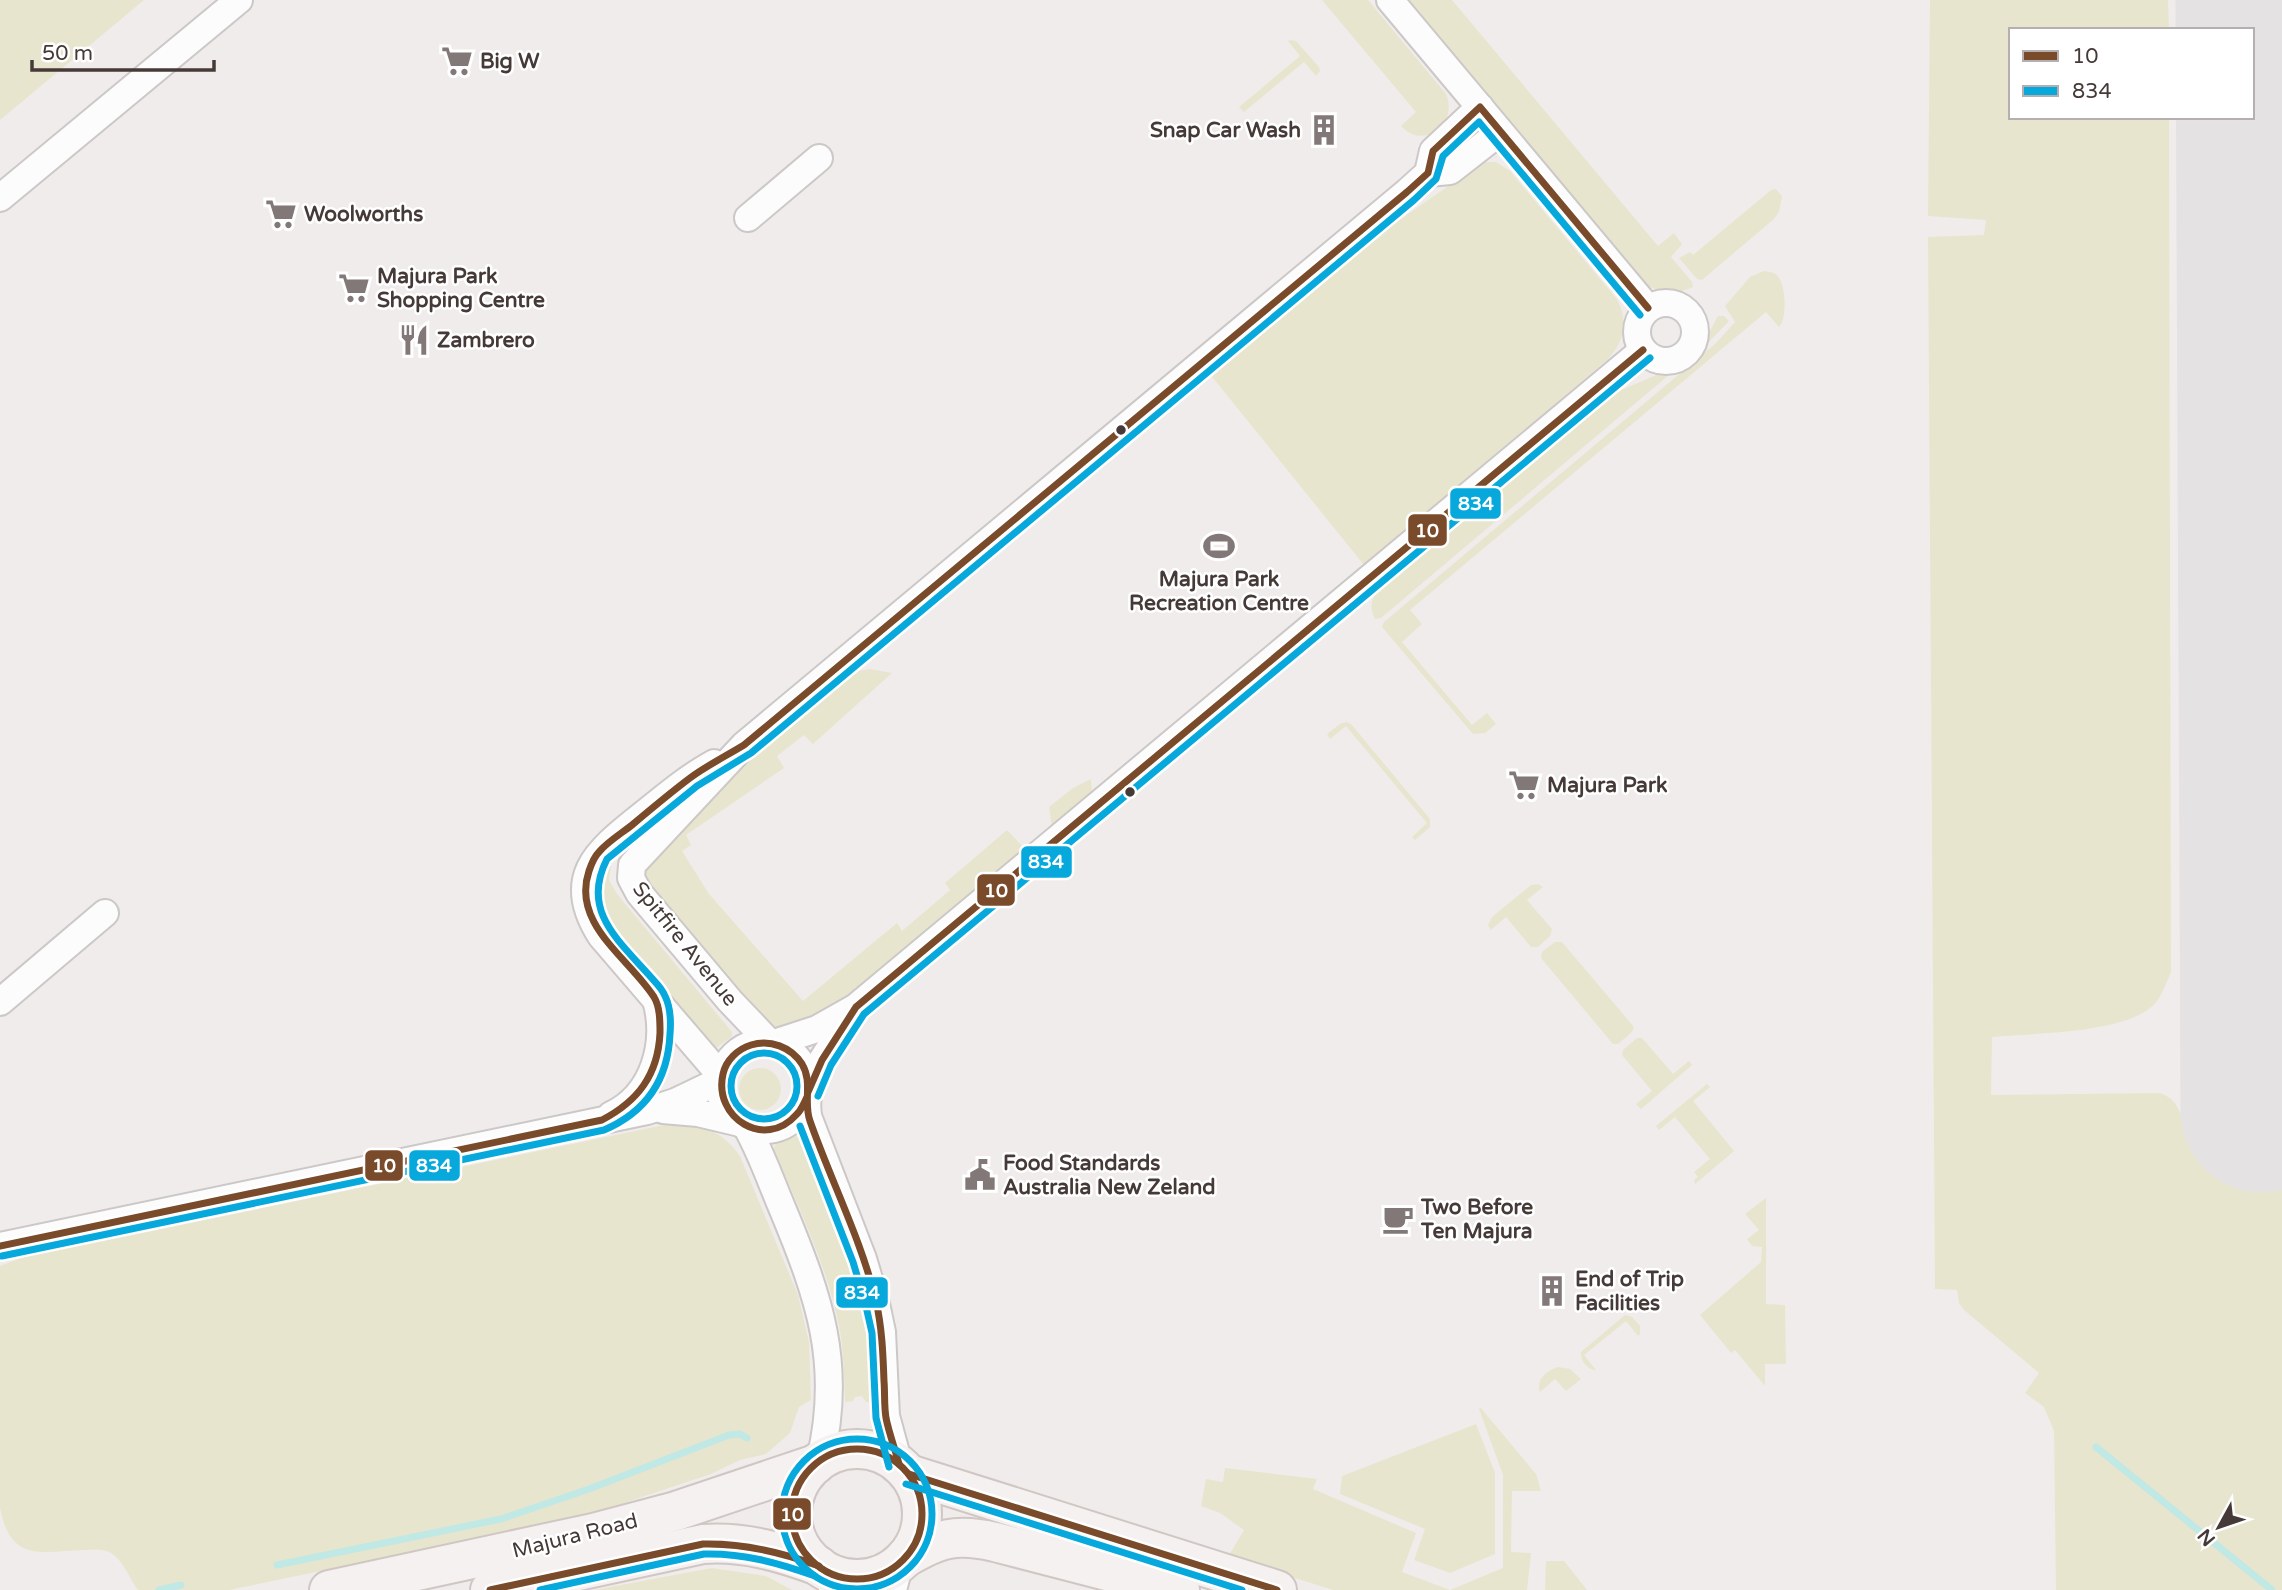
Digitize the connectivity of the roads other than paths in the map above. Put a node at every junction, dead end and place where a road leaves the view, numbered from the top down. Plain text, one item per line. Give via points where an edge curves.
1 (239, 0) edge
2 (1390, 0) edge
3 (1480, 107) junction
4 (1500, 132) junction
5 (819, 158) dead end
6 (1428, 173) junction
7 (0, 198) edge
8 (748, 218) dead end
9 (1648, 308) junction
10 (1643, 350) junction
11 (744, 746) junction
12 (106, 913) dead end
13 (656, 1000) junction
14 (0, 1002) edge
15 (856, 1007) junction
16 (772, 1043) junction
17 (721, 1078) junction
18 (808, 1094) junction
19 (647, 1111) junction
20 (602, 1120) junction
21 (743, 1124) junction
22 (0, 1246) edge
23 (818, 1462) junction
24 (904, 1469) junction
25 (899, 1570) edge
26 (825, 1575) edge
27 (330, 1590) edge
28 (489, 1590) edge
29 (1180, 1590) edge
30 (1277, 1590) edge

1 - 7 street
2 - 3 street
3 - 4 street
3 - 6 street via 1433,151
4 - 6 street via 1450,172
4 - 9 street
5 - 8 street
6 - 11 street
9 - 10 street via 1637,328
9 - 10 street via 1665,302 1682,307 1691,316 1695,333 1689,349 1676,360 1660,361
10 - 15 street
11 - 13 street via 691,777 619,834 599,852 588,874 585,895 595,925
11 - 16 street, Spitfire Avenue via 638,858 630,873 639,893 730,1001
12 - 14 street
13 - 17 street
13 - 20 street via 660,1036 650,1077 629,1105
15 - 16 street via 817,1029
15 - 18 street via 822,1060
16 - 17 street via 741,1049
16 - 18 street via 787,1049 802,1064
17 - 19 street
17 - 21 street via 724,1104
18 - 21 street via 802,1110 787,1124 767,1130
18 - 24 street via 809,1119 863,1259 878,1312 886,1416
19 - 20 street
19 - 21 street via 688,1111
20 - 22 street
21 - 23 street via 756,1144 804,1258 822,1317 830,1402
23 - 24 main road via 839,1451 860,1449 881,1453
23 - 26 main road via 798,1487 793,1515 800,1544
23 - 27 main road, Majura Road via 593,1534
24 - 25 main road via 921,1502 922,1517 917,1539
24 - 30 main road
25 - 26 main road via 862,1578
25 - 29 main road via 940,1540 964,1537
26 - 28 main road, Majura Road via 757,1547 703,1544

